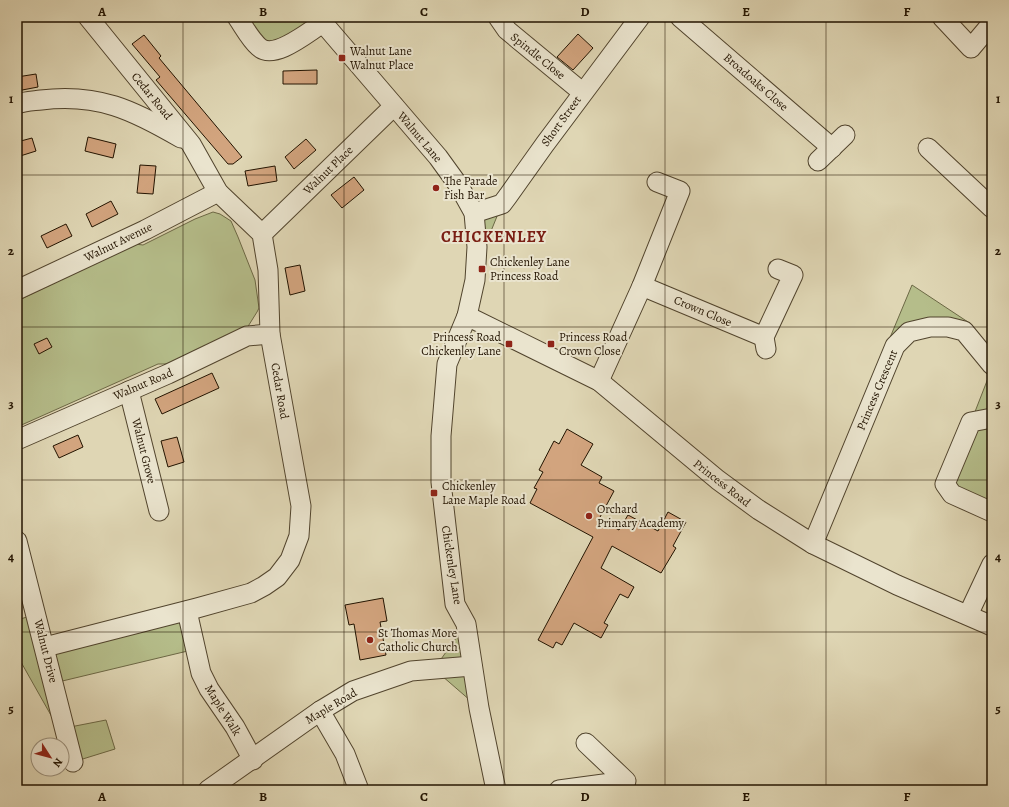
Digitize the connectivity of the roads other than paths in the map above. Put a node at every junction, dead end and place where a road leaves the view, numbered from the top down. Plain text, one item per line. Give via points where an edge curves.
1 (88, 17) edge
2 (237, 17) edge
3 (498, 17) edge
4 (640, 17) edge
5 (680, 17) edge
6 (942, 17) edge
7 (320, 20) edge
8 (992, 23) edge
9 (582, 92) junction
10 (17, 104) edge
11 (394, 106) junction
12 (191, 144) junction
13 (928, 148) dead end
14 (818, 161) dead end
15 (657, 182) dead end
16 (218, 192) junction
17 (992, 208) edge
18 (474, 213) junction
19 (262, 234) junction
20 (778, 269) dead end
21 (642, 286) junction
22 (17, 290) edge
23 (468, 316) junction
24 (270, 334) junction
25 (992, 365) edge
26 (599, 381) junction
27 (129, 391) junction
28 (992, 418) edge
29 (17, 440) edge
30 (159, 510) dead end
31 (992, 512) edge
32 (17, 541) edge
33 (813, 544) junction
34 (992, 564) edge
35 (187, 611) junction
36 (968, 616) junction
37 (992, 626) edge
38 (45, 647) junction
39 (472, 666) junction
40 (320, 711) junction
41 (586, 743) dead end
42 (252, 760) junction
43 (73, 762) dead end
44 (208, 790) edge
45 (359, 790) edge
46 (496, 790) edge
47 (559, 790) edge

1 - 12 street, Cedar Road
2 - 7 street, Walnut Lane via 260,48 271,52 286,46
3 - 9 street, Spindle Close via 507,30
4 - 9 street, Short Street
5 - 14 street, Broadoaks Close via 838,142
6 - 8 street via 971,48
7 - 11 street, Walnut Lane
9 - 18 street, Short Street via 502,204
10 - 12 street via 63,97 104,102 144,116
11 - 18 street, Walnut Lane via 438,157
11 - 19 street, Walnut Place
12 - 16 street, Cedar Road
13 - 17 street
15 - 21 street via 680,191
16 - 19 street, Cedar Road
16 - 22 street, Walnut Avenue via 145,230
18 - 23 street, Walnut Lane via 476,268
19 - 24 street, Cedar Road via 268,270
20 - 21 street, Crown Close via 793,275 765,343
21 - 26 street
23 - 26 street, Princess Road
23 - 39 street, Chickenley Lane via 447,364 441,436 441,482 455,604 466,624
24 - 27 street, Walnut Road via 247,336
24 - 35 street, Cedar Road via 302,506 299,536 290,560 277,577 264,586 251,593
25 - 33 street, Princess Crescent via 964,331 948,327 909,332 895,346
26 - 33 street, Princess Road via 718,480
27 - 29 street, Walnut Road
27 - 30 street, Walnut Grove
28 - 31 street via 971,422 945,484 952,494
32 - 38 street, Walnut Drive
33 - 36 street, Princess Road
34 - 36 street
35 - 38 street, Cedar Road
35 - 42 street, Maple Walk via 201,673 235,727
36 - 37 street, Princess Road
38 - 43 street, Walnut Drive
39 - 40 street, Maple Road via 411,671 352,691
39 - 46 street, Chickenley Lane
40 - 42 street, Maple Road
40 - 45 street via 345,754
41 - 47 street via 626,781
42 - 44 street, Maple Road

